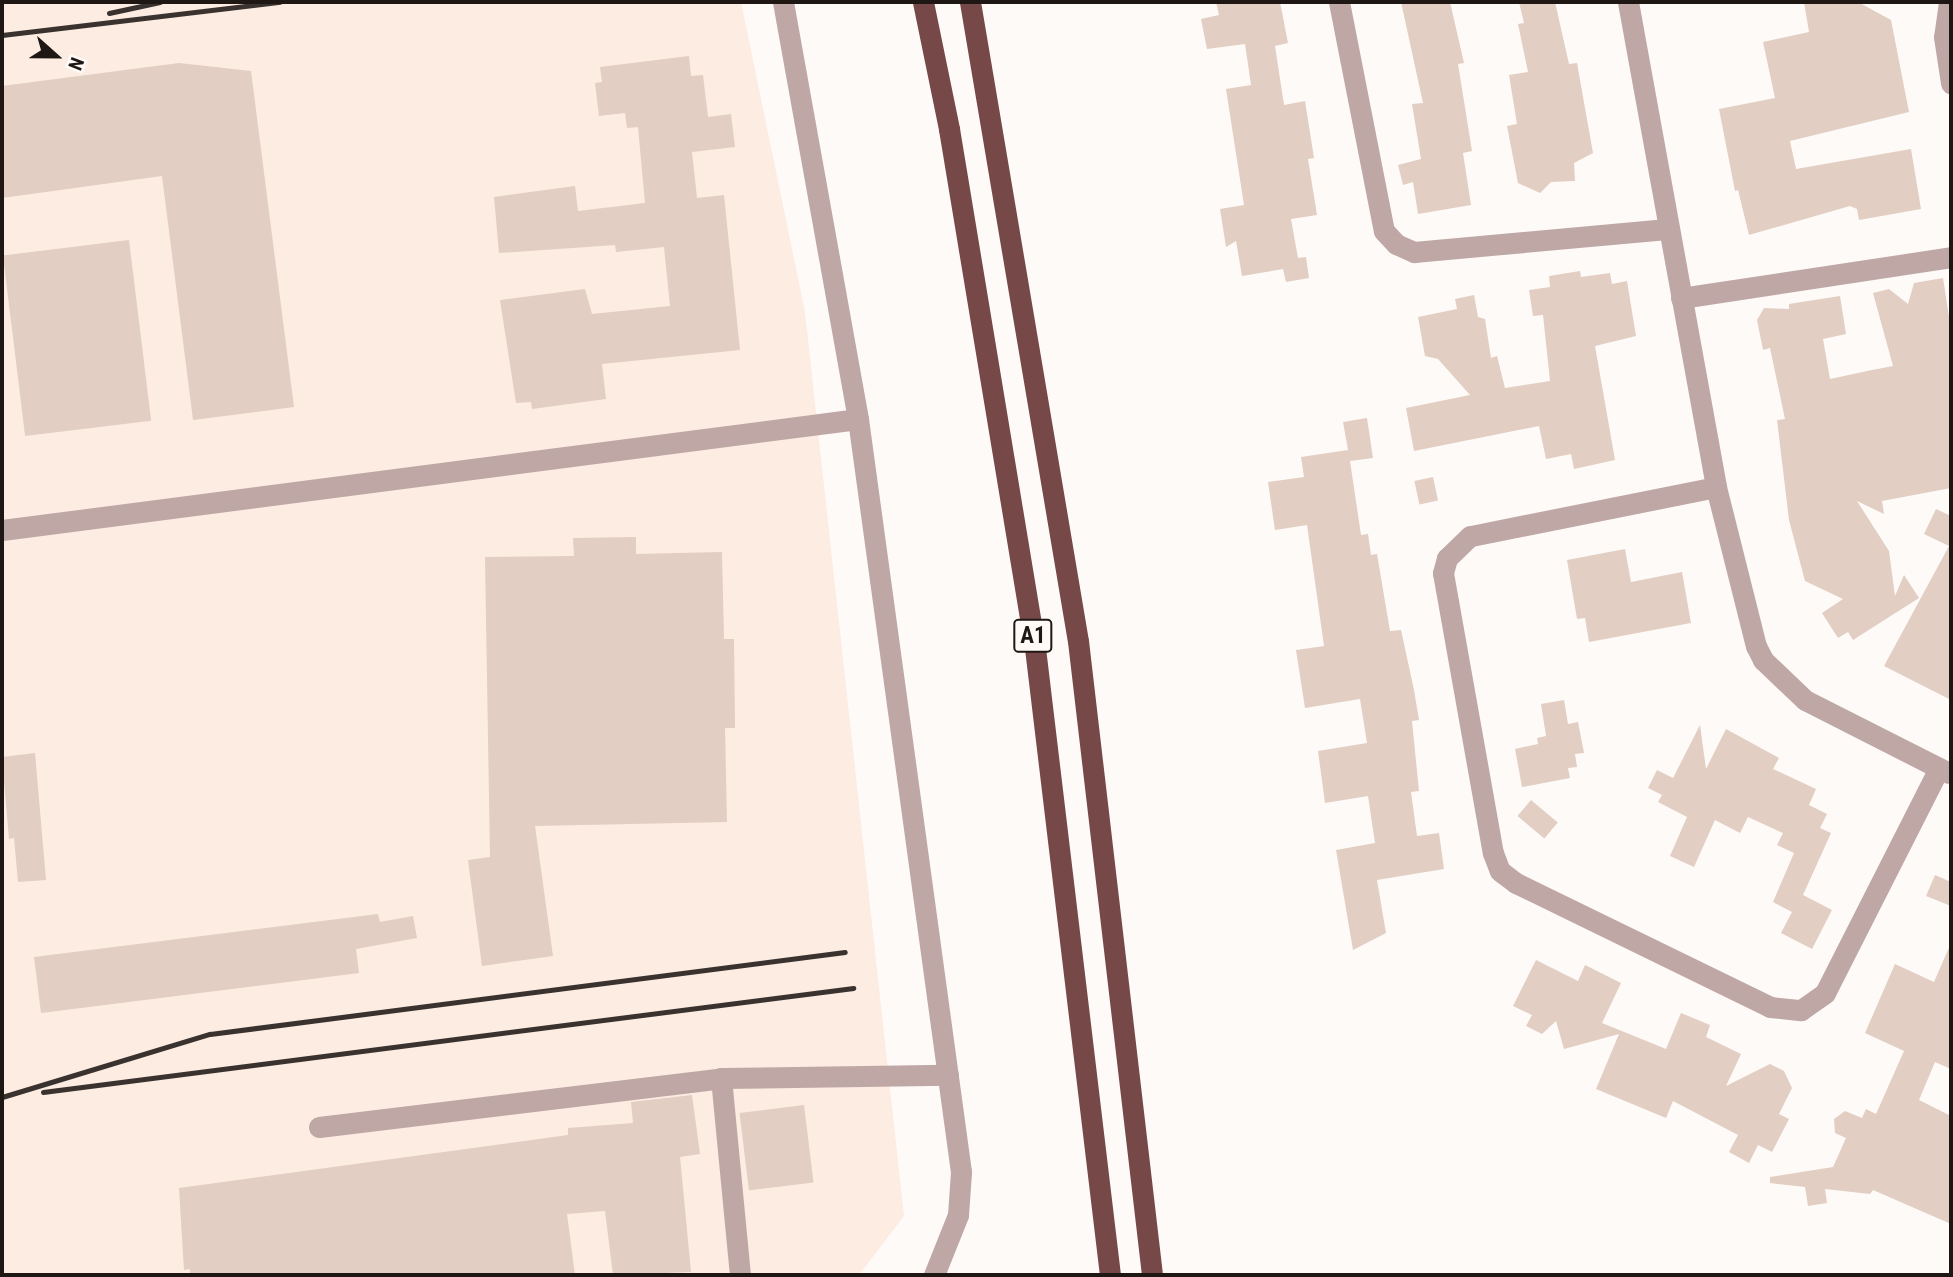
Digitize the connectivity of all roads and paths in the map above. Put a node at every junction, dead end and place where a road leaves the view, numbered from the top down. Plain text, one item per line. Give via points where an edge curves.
1 (783, 2) edge
2 (923, 2) edge
3 (970, 2) edge
4 (1339, 2) edge
5 (1628, 2) edge
6 (1950, 2) edge
7 (1951, 83) edge
8 (1667, 229) junction
9 (1951, 257) edge
10 (1681, 298) junction
11 (858, 419) junction
12 (1716, 487) junction
13 (2, 530) edge
14 (1945, 771) edge
15 (947, 1075) junction
16 (721, 1077) junction
17 (319, 1127) dead end
18 (740, 1275) edge
19 (934, 1275) edge
20 (1110, 1275) edge
21 (1152, 1275) edge

1 - 11 street
2 - 20 highway, A1 via 949,129 1035,648
3 - 21 highway, A1 via 1078,640
4 - 8 street via 1384,231 1396,244 1414,252
5 - 8 street
6 - 7 street via 1944,37
8 - 10 street
9 - 10 street
10 - 12 street
11 - 13 street
11 - 15 street
12 - 14 street via 1763,660 1805,700
12 - 14 street via 1470,536 1447,558 1446,587 1493,853 1500,871 1516,883 1770,1007 1801,1010 1825,993
15 - 16 street
15 - 19 street via 960,1182 958,1215
16 - 17 street
16 - 18 street

